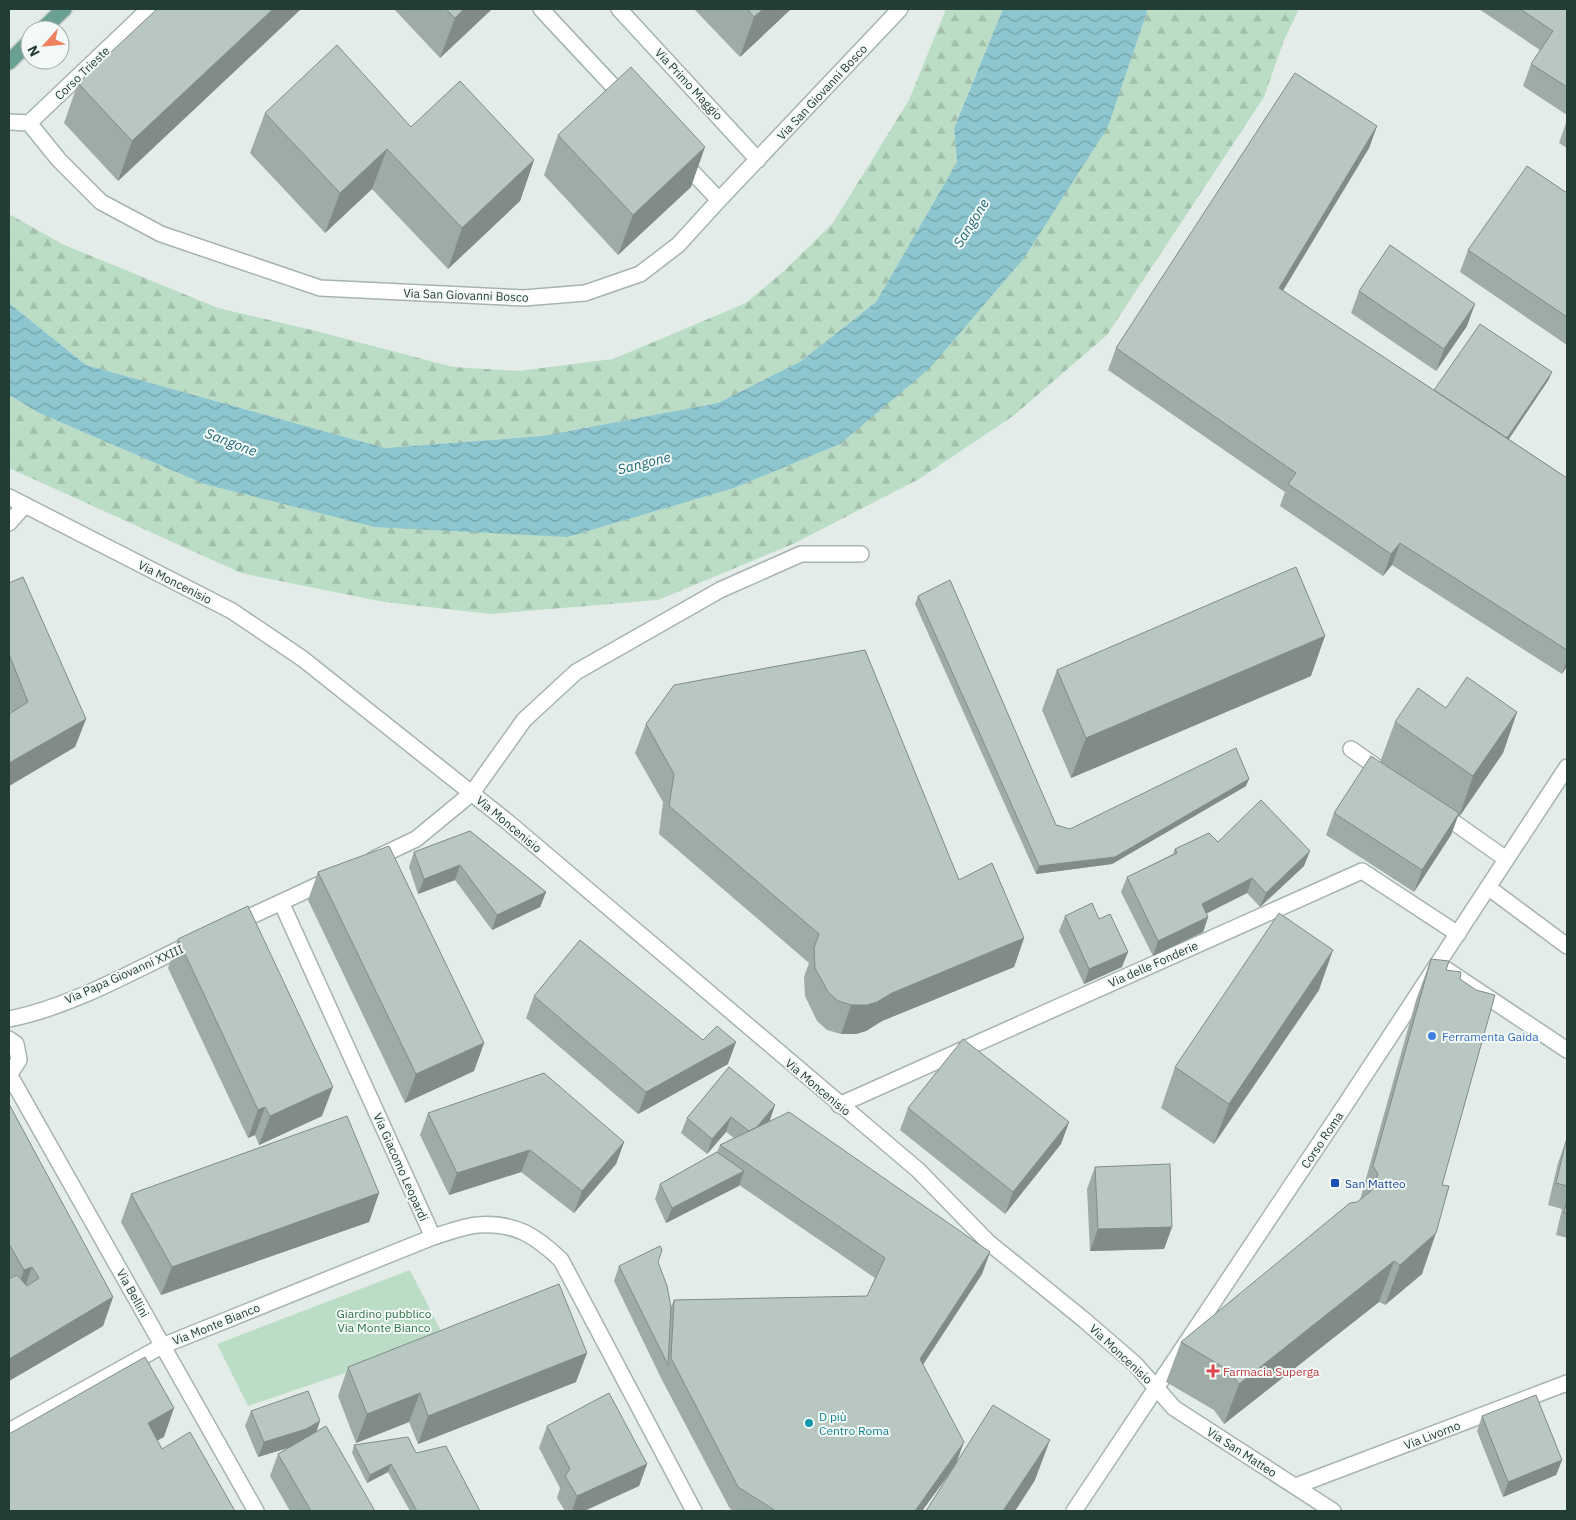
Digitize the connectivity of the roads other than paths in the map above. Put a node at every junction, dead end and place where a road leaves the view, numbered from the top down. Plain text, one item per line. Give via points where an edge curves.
1 (64, 9) edge
2 (149, 9) edge
3 (541, 9) edge
4 (619, 9) edge
5 (900, 9) edge
6 (52, 20) edge
7 (20, 51) edge
8 (9, 62) edge
9 (633, 108) edge
10 (9, 122) edge
11 (29, 123) junction
12 (672, 150) edge
13 (758, 160) junction
14 (718, 200) junction
15 (9, 497) edge
16 (25, 505) junction
17 (9, 523) edge
18 (861, 554) dead end
19 (1352, 749) dead end
20 (1567, 767) edge
21 (1400, 783) edge
22 (472, 793) junction
23 (1424, 800) edge
24 (1506, 859) junction
25 (362, 864) edge
26 (344, 873) edge
27 (1489, 888) junction
28 (281, 902) junction
29 (219, 931) edge
30 (1458, 934) junction
31 (201, 939) edge
32 (1567, 946) edge
33 (1438, 964) junction
34 (9, 1019) edge
35 (9, 1039) edge
36 (1567, 1050) edge
37 (9, 1074) edge
38 (839, 1105) junction
39 (433, 1236) junction
40 (162, 1346) junction
41 (1567, 1383) edge
42 (1157, 1387) junction
43 (9, 1431) edge
44 (1296, 1486) junction
45 (256, 1511) edge
46 (694, 1511) edge
47 (1074, 1511) edge
48 (1333, 1511) edge

1 - 6 main road
2 - 11 street, Corso Trieste
3 - 9 street
4 - 13 street, Via Primo Maggio
5 - 13 street, Via San Giovanni Bosco
7 - 8 main road
10 - 11 street
11 - 14 street, Via San Giovanni Bosco via 59,160 101,202 161,234 320,288 524,298 585,293 640,274 678,245
12 - 14 street
13 - 14 street, Via San Giovanni Bosco
15 - 16 street, Via Moncenisio
16 - 17 street
16 - 22 street, Via Moncenisio via 232,612 303,659
18 - 22 street, Via Moncenisio via 801,554 720,590 576,672 524,720
19 - 21 street
20 - 24 street, Corso Roma
22 - 25 street via 416,839
22 - 38 street, Via Moncenisio
23 - 24 street
24 - 27 street, Corso Roma
26 - 28 street
27 - 30 street, Corso Roma
27 - 32 street
28 - 29 street
28 - 39 street, Via Giacomo Leopardi
30 - 33 street, Corso Roma
30 - 38 street, Via delle Fonderie via 1362,871
31 - 34 street, Via Papa Giovanni XXIII via 86,993 33,1014
33 - 36 street
33 - 42 street, Corso Roma
35 - 37 street, Via Bellini via 16,1044 19,1060
37 - 40 street, Via Bellini
38 - 42 street, Via Moncenisio via 918,1170 988,1242 1118,1349
39 - 40 street, Via Monte Bianco
39 - 46 street, Via Giacomo Leopardi via 477,1225 507,1226 524,1231 561,1260
40 - 43 street, Via Monte Bianco
40 - 45 street, Via Bellini
41 - 44 street, Via Livorno
42 - 44 street, Via San Matteo via 1174,1408
42 - 47 street, Corso Roma
44 - 48 street, Via San Matteo

